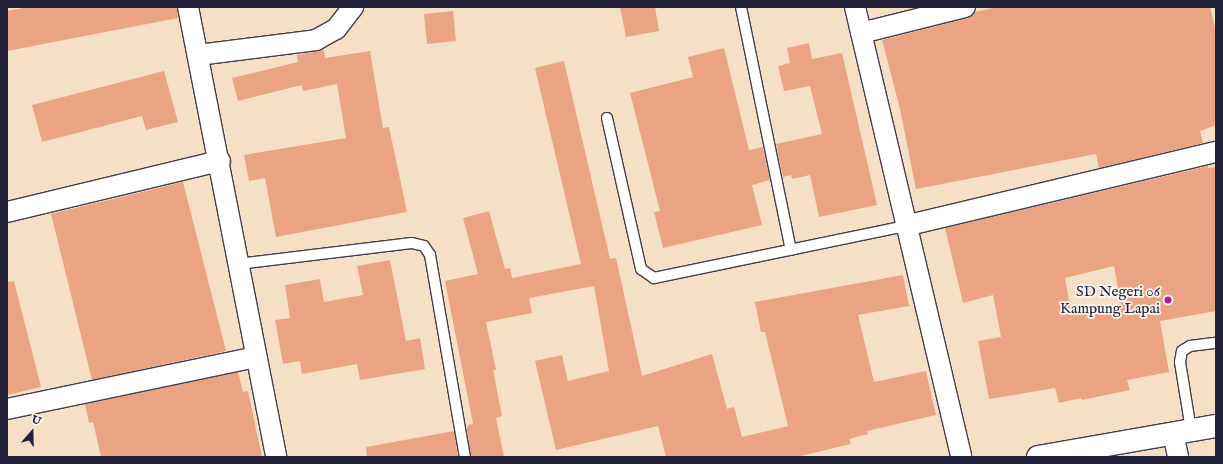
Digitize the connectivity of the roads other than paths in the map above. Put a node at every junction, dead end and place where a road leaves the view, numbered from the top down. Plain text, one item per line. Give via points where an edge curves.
1 (188, 7) edge
2 (353, 7) edge
3 (741, 7) edge
4 (855, 7) edge
5 (965, 7) edge
6 (861, 33) junction
7 (198, 56) junction
8 (607, 118) dead end
9 (1216, 152) edge
10 (220, 162) junction
11 (7, 212) edge
12 (905, 226) junction
13 (791, 250) junction
14 (238, 264) junction
15 (1216, 343) edge
16 (255, 357) junction
17 (7, 409) edge
18 (1216, 426) edge
19 (1182, 432) junction
20 (276, 457) edge
21 (465, 457) edge
22 (961, 457) edge
23 (1038, 457) edge
24 (1178, 457) edge

1 - 7 street
2 - 7 street via 336,29 316,40
3 - 13 lane
4 - 6 street
5 - 6 street
6 - 12 street
7 - 10 street
8 - 13 lane via 641,269 646,275 654,278
9 - 12 street
10 - 11 street
10 - 14 street
12 - 13 lane
12 - 22 street
14 - 16 street
14 - 21 lane via 412,243 424,246 430,255
15 - 19 lane via 1190,346 1182,351
16 - 17 street
16 - 20 street
18 - 19 main road
19 - 23 main road
19 - 24 street

